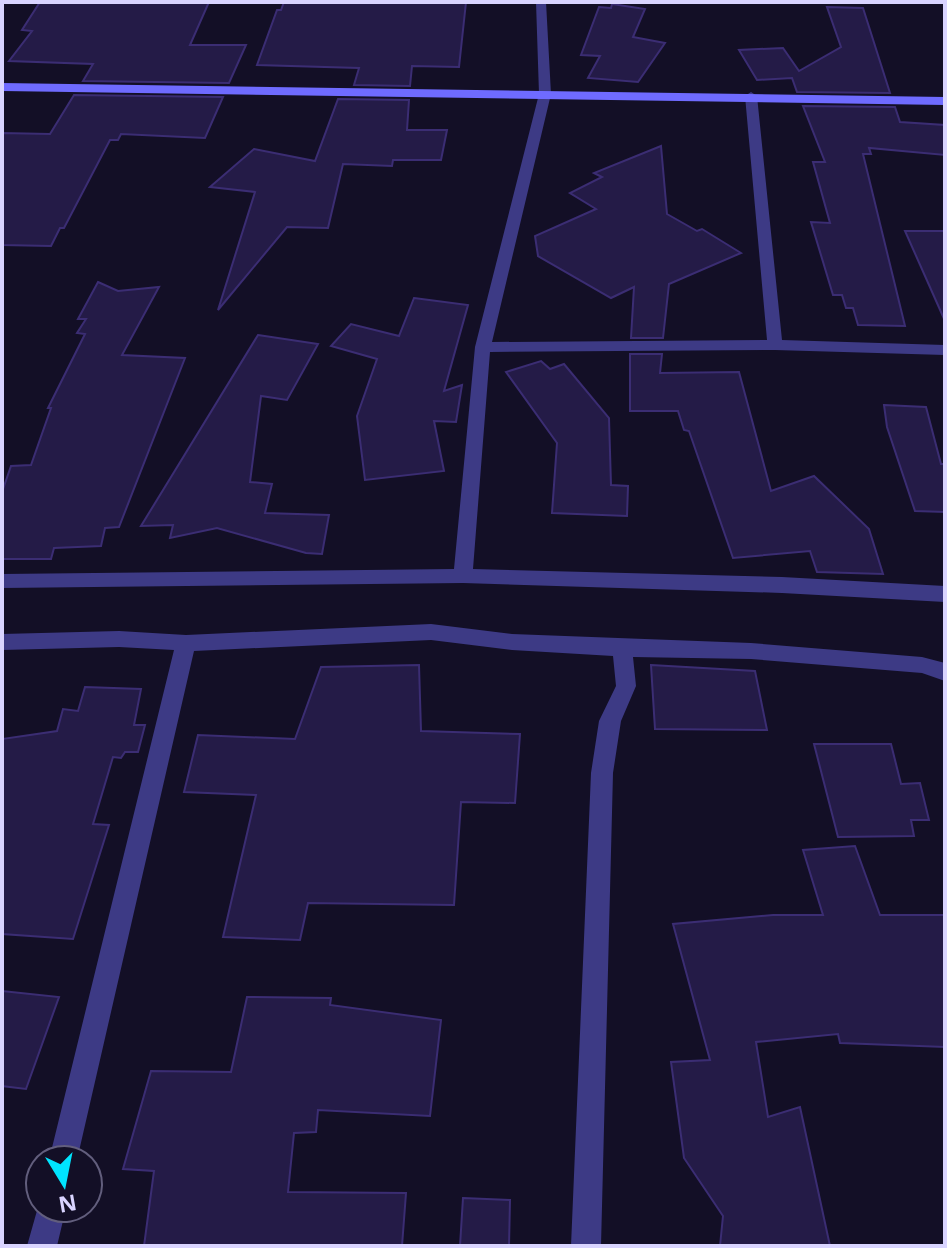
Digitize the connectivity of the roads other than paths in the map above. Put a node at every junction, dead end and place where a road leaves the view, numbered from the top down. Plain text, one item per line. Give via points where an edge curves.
1 (541, 2) edge
2 (2, 87) edge
3 (545, 94) junction
4 (751, 96) junction
5 (945, 101) edge
6 (775, 345) junction
7 (483, 347) junction
8 (945, 350) edge
9 (463, 576) junction
10 (2, 581) edge
11 (945, 594) edge
12 (2, 642) edge
13 (186, 643) junction
14 (622, 648) junction
15 (945, 672) edge
16 (67, 1144) edge
17 (47, 1224) edge
18 (42, 1246) edge
19 (586, 1246) edge

1 - 3 street
2 - 3 street
3 - 4 street
3 - 7 street
4 - 5 street
4 - 6 street
6 - 7 street
6 - 8 street
7 - 9 street
9 - 10 street
9 - 11 street
12 - 13 street
13 - 14 street via 431,632
13 - 16 street
14 - 15 street via 751,651 922,665
14 - 19 street via 626,686 610,721 602,773
17 - 18 street

